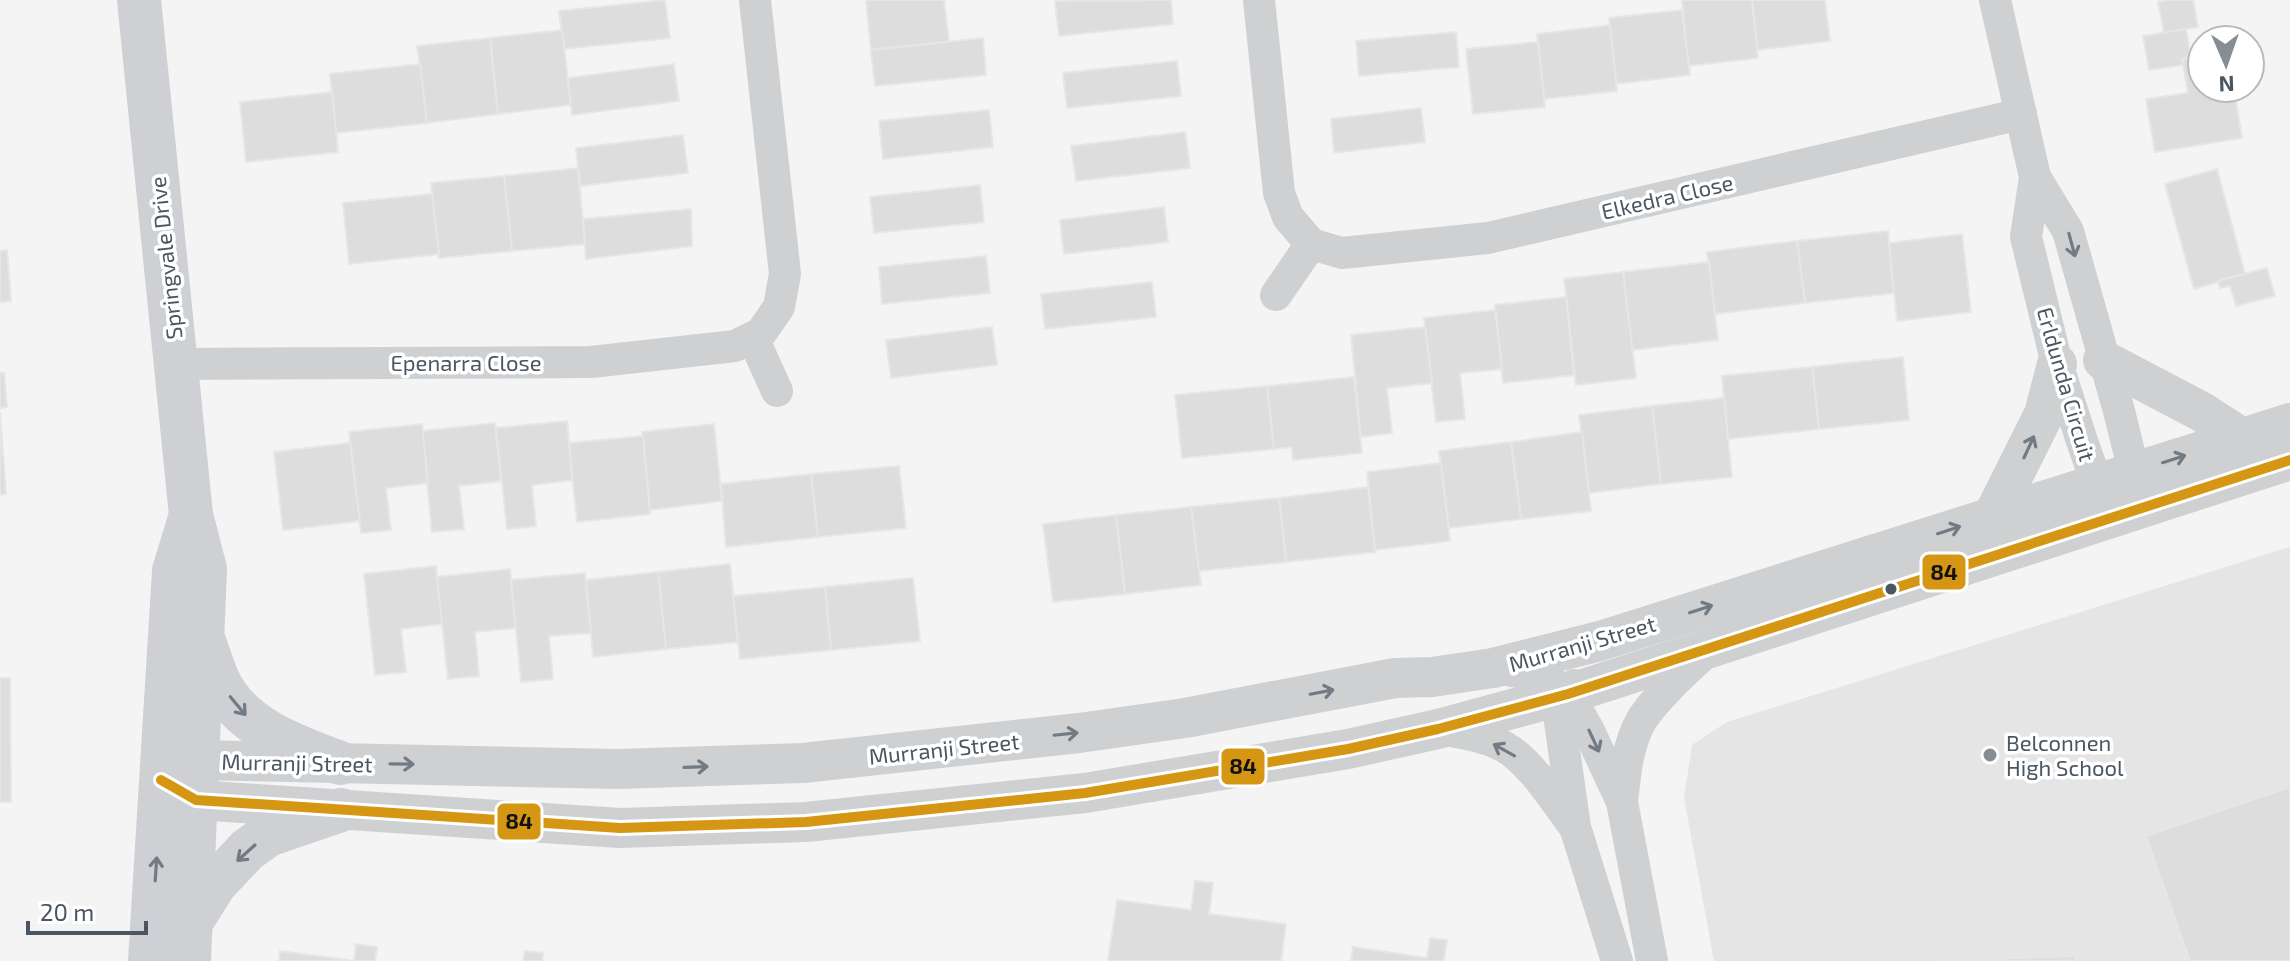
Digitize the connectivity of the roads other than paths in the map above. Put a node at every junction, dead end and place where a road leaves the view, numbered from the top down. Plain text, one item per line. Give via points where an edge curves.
1 (139, 0) edge
2 (149, 0) edge
3 (755, 0) edge
4 (1259, 0) edge
5 (1995, 0) edge
6 (2021, 114) junction
7 (2035, 177) junction
8 (1311, 244) junction
9 (1276, 295) dead end
10 (753, 338) junction
11 (2103, 360) junction
12 (176, 364) junction
13 (2057, 364) junction
14 (777, 391) dead end
15 (2290, 423) edge
16 (2242, 438) junction
17 (2290, 460) edge
18 (2116, 478) junction
19 (2125, 514) junction
20 (191, 515) junction
21 (1993, 516) junction
22 (203, 638) junction
23 (1600, 641) junction
24 (1707, 651) junction
25 (1493, 668) junction
26 (1568, 694) junction
27 (1438, 729) junction
28 (340, 763) junction
29 (185, 780) junction
30 (1622, 802) junction
31 (341, 810) junction
32 (1575, 827) junction
33 (191, 940) edge
34 (150, 961) edge
35 (1617, 961) edge
36 (1652, 961) edge

1 - 2 street
1 - 12 main road, Springvale Drive
3 - 10 street via 785,274 779,307
4 - 8 street via 1279,193 1288,217
5 - 6 street, Erldunda Circuit
6 - 7 street, Erldunda Circuit
6 - 8 street, Elkedra Close via 1488,238 1342,253
7 -> 11 street, Erldunda Circuit via 2068,231
7 - 13 street, Erldunda Circuit via 2026,237
8 - 9 street
10 - 12 street, Epenarra Close via 735,346 591,362
10 - 14 street
11 - 16 street
11 - 18 street, Erldunda Circuit
12 - 20 main road, Springvale Drive
13 - 18 street, Erldunda Circuit
21 -> 13 street via 2044,414
15 - 16 street, Murranji Street
18 -> 16 street, Murranji Street
17 - 19 street, Murranji Street
18 - 19 street, Erldunda Circuit
18 - 21 street, Murranji Street
19 - 24 street, Murranji Street
20 - 22 main road, Springvale Drive via 205,569
20 - 29 main road, Springvale Drive via 174,571
23 -> 21 street, Murranji Street
22 -> 28 main road via 219,682 243,714 297,747
22 - 29 main road, Springvale Drive
23 - 25 street, Murranji Street
23 - 26 street
24 - 26 street, Murranji Street
24 - 30 street via 1642,721 1627,759
25 - 26 street via 1529,674
28 -> 25 street, Murranji Street via 618,769 803,763 1079,733 1395,678
26 - 27 street, Murranji Street
26 -> 30 street
26 - 32 street via 1560,722
27 - 31 street, Murranji Street via 1085,793 806,822 620,828
32 -> 27 street via 1510,750 1474,735
28 - 29 street, Murranji Street
29 - 31 street, Murranji Street
29 - 33 main road, Springvale Drive
34 -> 29 main road, Springvale Drive
30 - 36 street
31 -> 33 main road via 268,835 247,850 215,884
32 - 35 street

